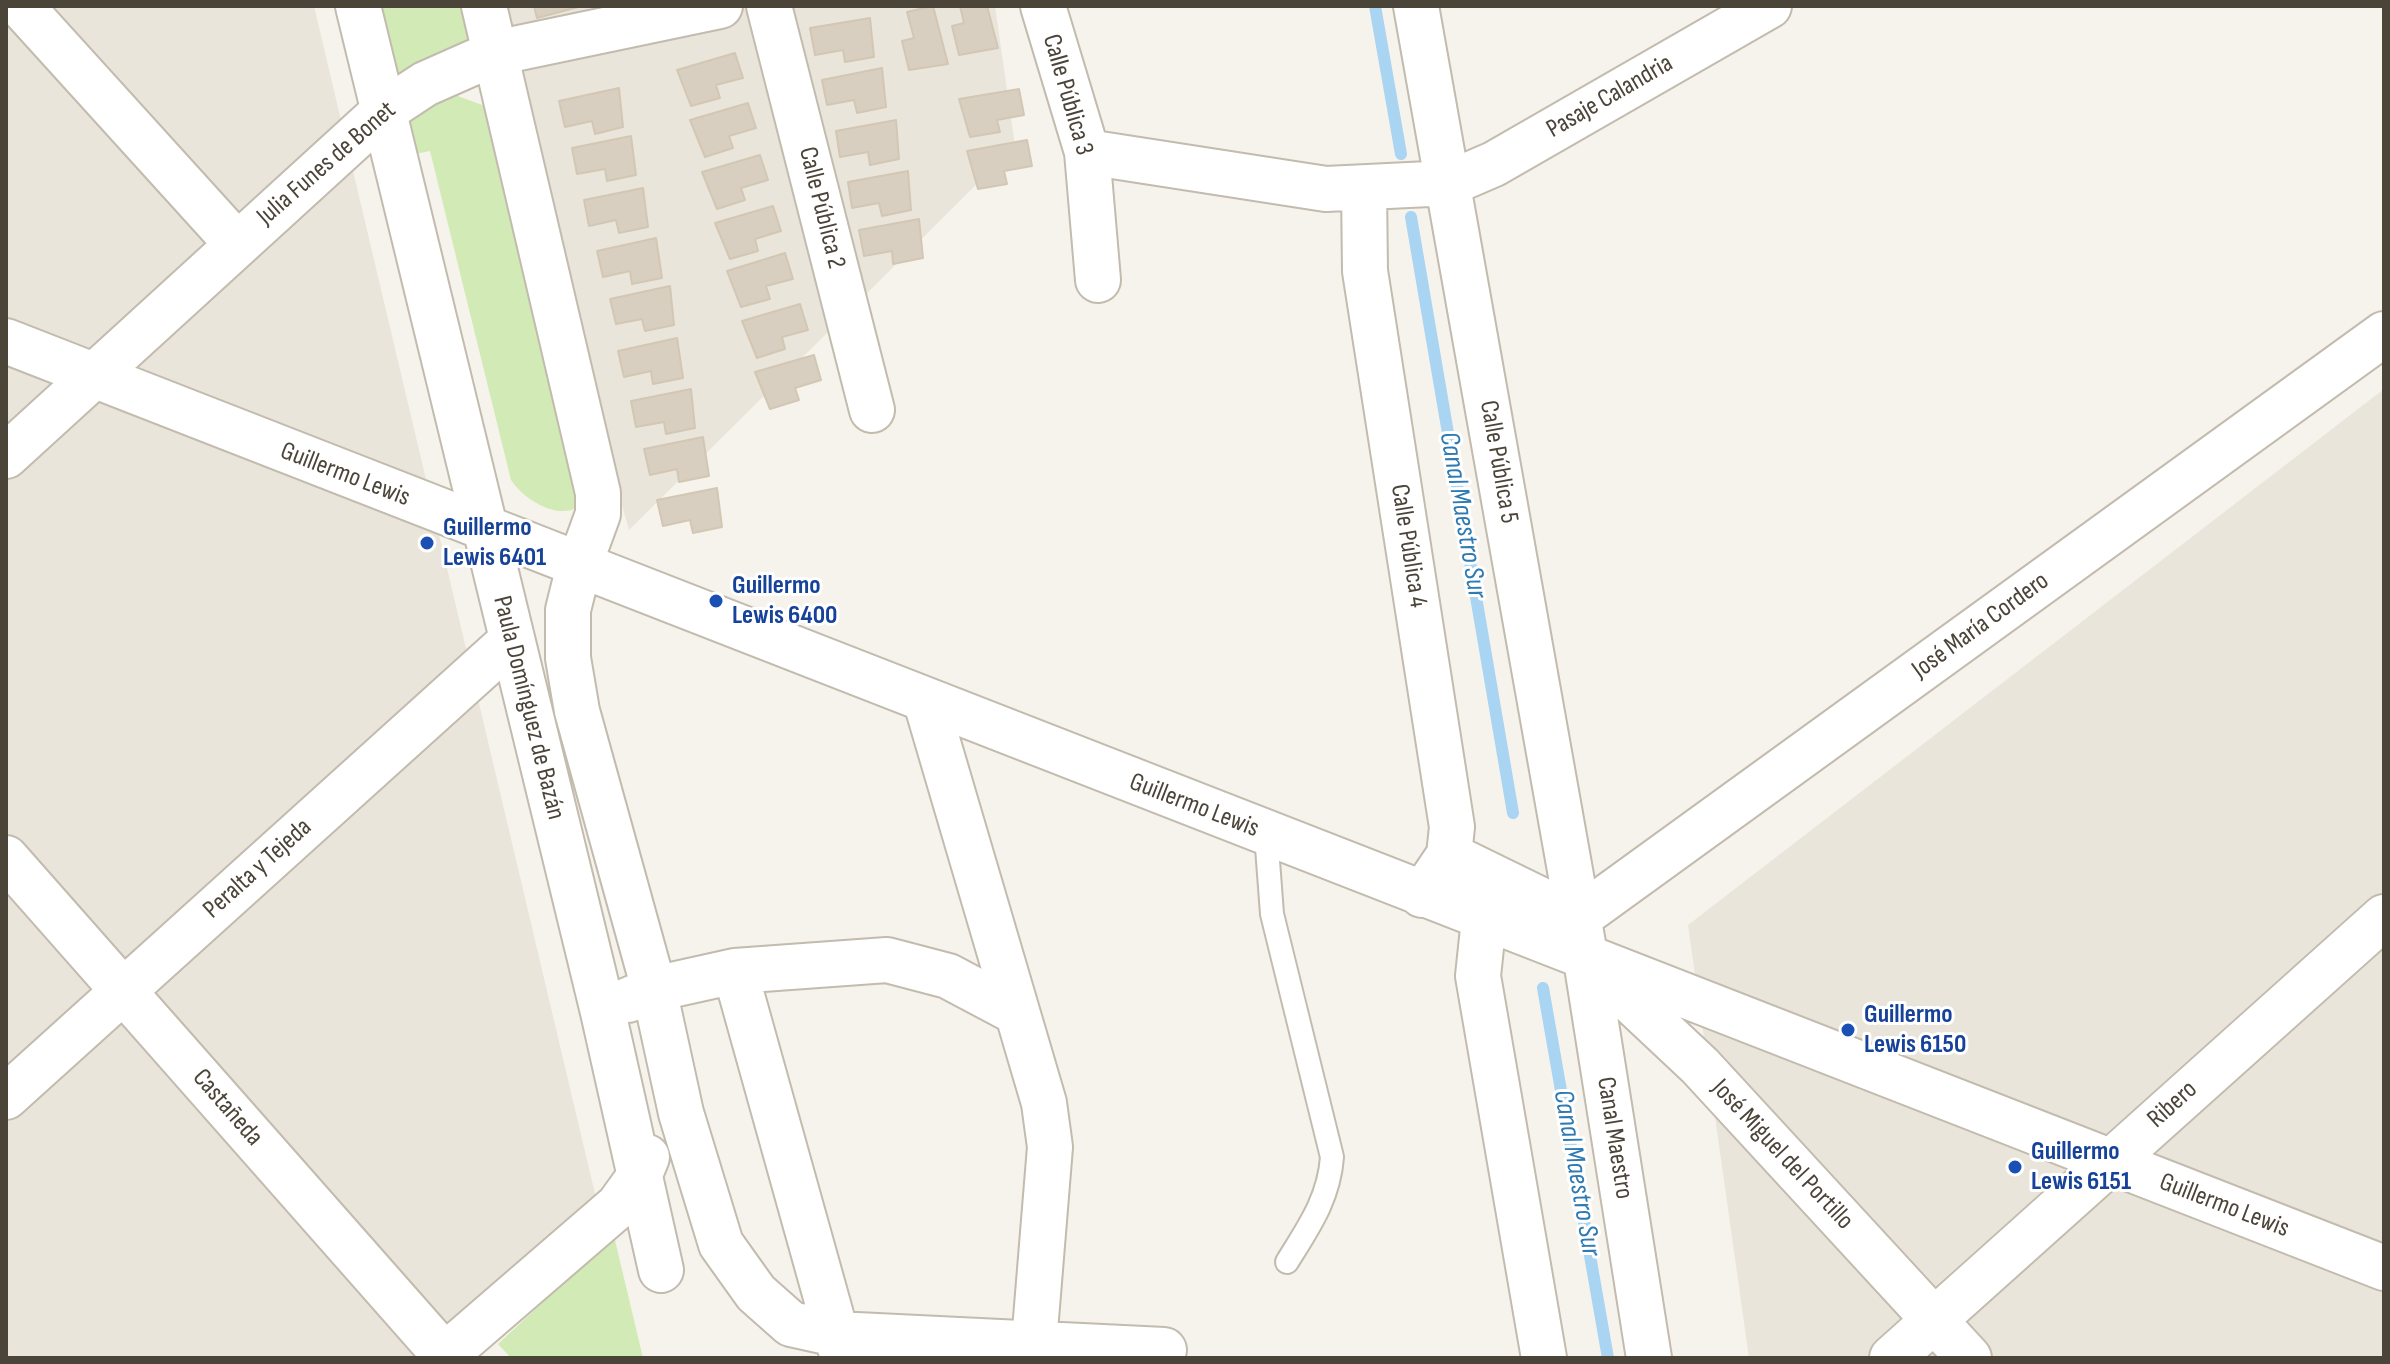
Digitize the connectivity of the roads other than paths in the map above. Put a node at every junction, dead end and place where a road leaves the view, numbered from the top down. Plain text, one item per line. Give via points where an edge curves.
1 (21, 6) edge
2 (358, 6) edge
3 (484, 6) edge
4 (720, 6) edge
5 (769, 6) edge
6 (1043, 6) edge
7 (1416, 6) edge
8 (1769, 6) edge
9 (495, 53) junction
10 (384, 111) junction
11 (1087, 152) junction
12 (1450, 183) junction
13 (1364, 189) junction
14 (236, 243) junction
15 (1098, 280) dead end
16 (2384, 334) edge
17 (6, 341) edge
18 (95, 377) junction
19 (872, 410) dead end
20 (6, 456) edge
21 (485, 529) junction
22 (579, 566) junction
23 (511, 641) junction
24 (926, 702) junction
25 (1266, 834) junction
26 (1449, 855) junction
27 (6, 858) edge
28 (1422, 895) junction
29 (2384, 917) edge
30 (1484, 919) junction
31 (1582, 939) junction
32 (735, 971) junction
33 (654, 989) junction
34 (124, 991) junction
35 (1014, 1011) junction
36 (603, 1012) junction
37 (6, 1097) edge
38 (681, 1113) junction
39 (2109, 1161) junction
40 (639, 1177) junction
41 (1287, 1262) dead end
42 (2384, 1268) edge
43 (661, 1270) dead end
44 (1934, 1321) junction
45 (1034, 1343) junction
46 (840, 1346) edge
47 (1164, 1350) dead end
48 (445, 1357) edge
49 (1544, 1358) edge
50 (1649, 1358) edge
51 (1892, 1358) edge
52 (1969, 1358) edge

1 - 14 street
2 - 10 street, Paula Domínguez de Bazán
3 - 9 street
4 - 9 street, Julia Funes de Bonet
5 - 19 street, Calle Pública 2
6 - 11 street, Calle Pública 3
7 - 12 street, Calle Pública 5
8 - 12 street, Pasaje Calandria via 1494,164
9 - 10 street, Julia Funes de Bonet via 425,84
9 - 22 street via 598,493 598,514
10 - 14 street, Julia Funes de Bonet
10 - 21 street, Paula Domínguez de Bazán
11 - 13 street, Pasaje Calandria via 1326,189
11 - 15 street, Calle Pública 3
12 - 13 street, Pasaje Calandria
12 - 31 street, Calle Pública 5
13 - 26 street, Calle Pública 4 via 1365,271 1452,827
14 - 18 street, Julia Funes de Bonet
16 - 31 street, José María Cordero
17 - 18 street, Guillermo Lewis
18 - 20 street, Julia Funes de Bonet
18 - 21 street, Guillermo Lewis
21 - 22 street, Guillermo Lewis
21 - 23 street, Paula Domínguez de Bazán
22 - 24 street, Guillermo Lewis
22 - 33 street via 568,610 568,658 577,711
23 - 34 street, Peralta y Tejeda
23 - 36 street, Paula Domínguez de Bazán
24 - 25 street, Guillermo Lewis
24 - 35 street
25 - 28 street, Guillermo Lewis
25 - 41 lane via 1272,914 1332,1157 1320,1209
26 - 28 street
26 - 31 street
27 - 34 street, Castañeda
28 - 30 street, Guillermo Lewis
29 - 39 street, Ribero
30 - 31 street, Guillermo Lewis
30 - 49 street via 1478,976
31 - 39 street, Guillermo Lewis
31 - 44 street, José Miguel del Portillo
31 - 50 street, Canal Maestro
32 - 33 street
32 - 35 street via 887,960 948,976
32 - 46 street
33 - 36 street
33 - 38 street
34 - 37 street, Peralta y Tejeda
34 - 48 street, Castañeda
35 - 45 street via 1044,1103 1050,1147
36 - 40 street, Paula Domínguez de Bazán
38 - 40 street via 661,1130
38 - 46 street via 721,1244 756,1293 791,1324
39 - 42 street, Guillermo Lewis
39 - 44 street, Ribero
40 - 43 street, Paula Domínguez de Bazán
40 - 48 street via 618,1206
44 - 51 street, Ribero
44 - 52 street, José Miguel del Portillo
45 - 46 street
45 - 47 street

